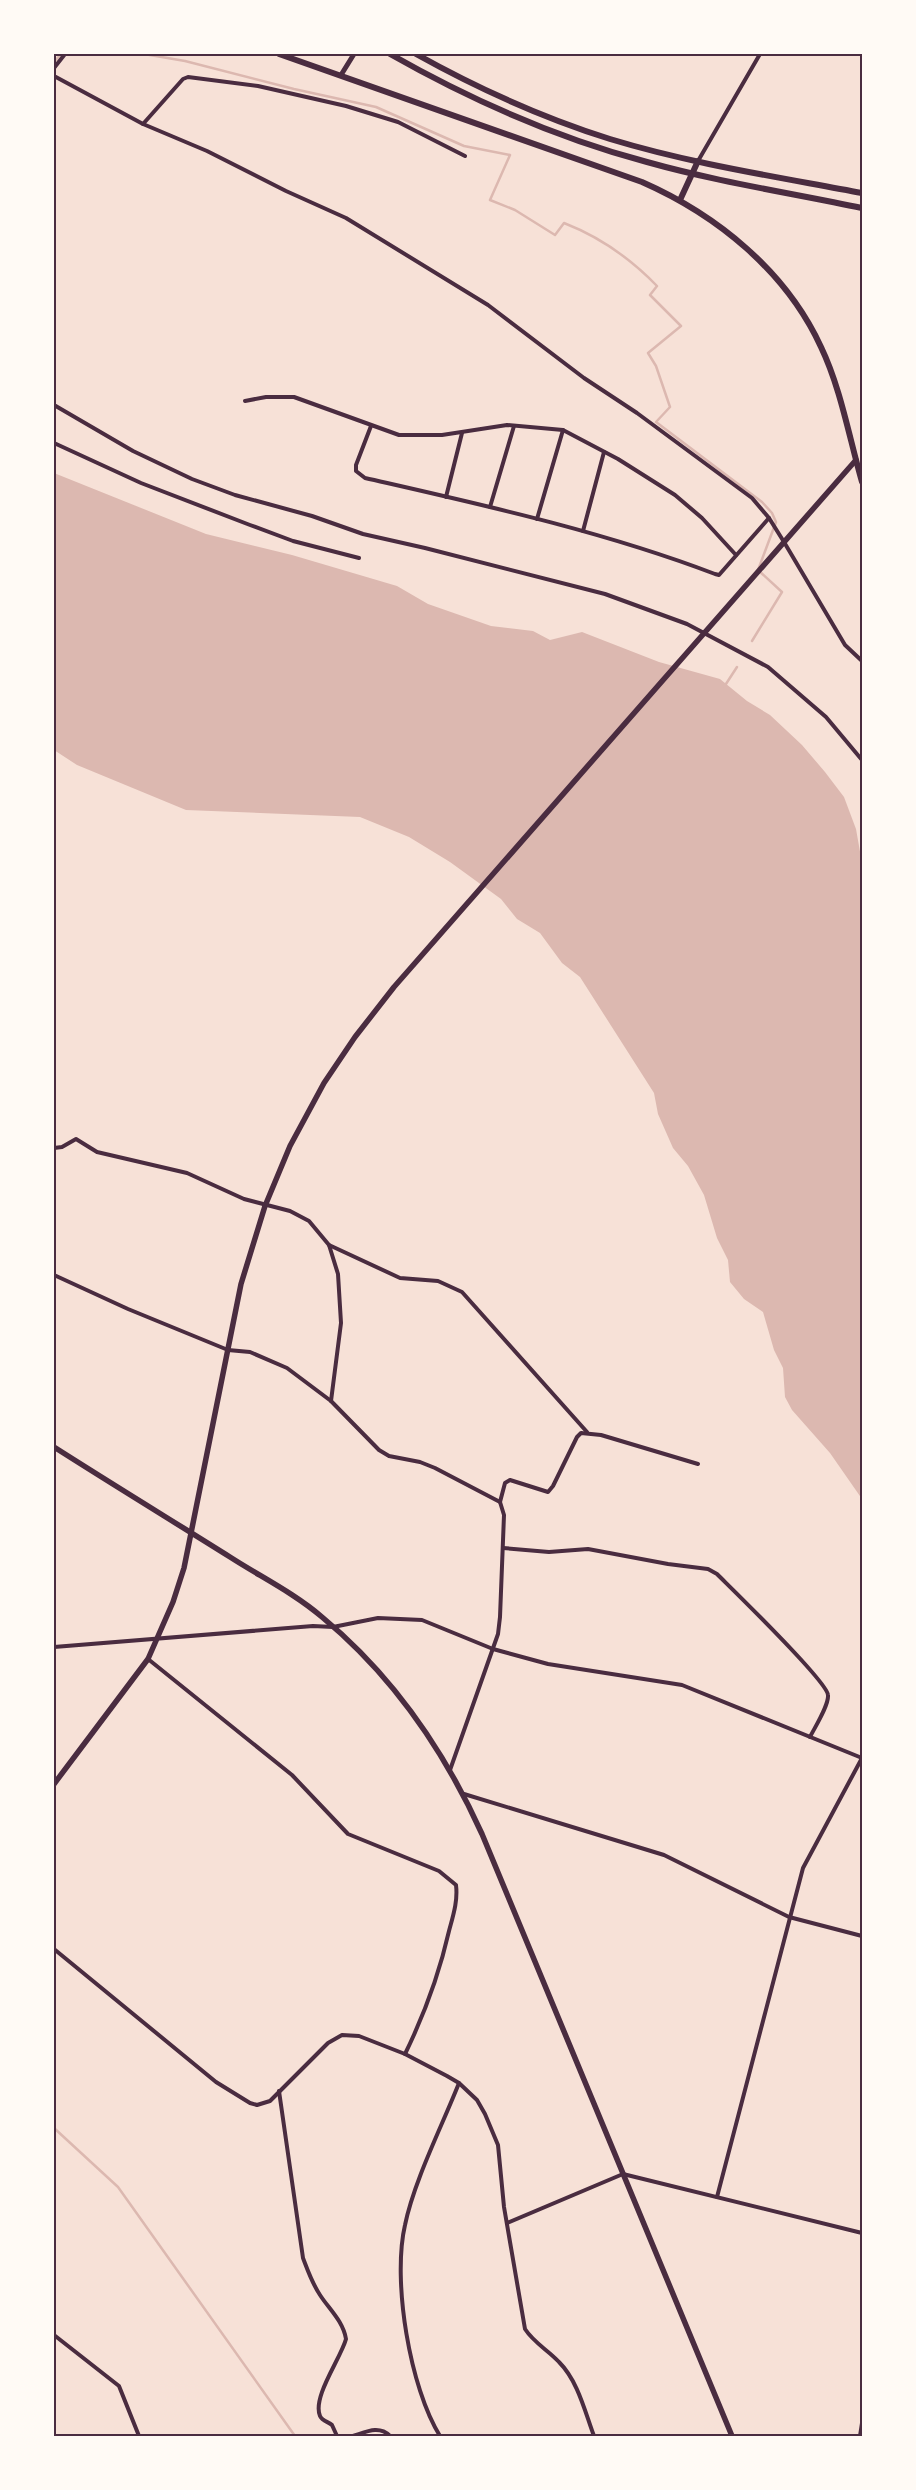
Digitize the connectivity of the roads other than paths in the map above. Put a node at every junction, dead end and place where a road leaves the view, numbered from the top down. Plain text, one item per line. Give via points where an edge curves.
1 (65, 54) edge
2 (279, 54) edge
3 (354, 54) edge
4 (390, 54) edge
5 (416, 54) edge
6 (760, 54) edge
7 (54, 68) edge
8 (341, 75) junction
9 (54, 76) edge
10 (143, 124) junction
11 (464, 156) dead end
12 (698, 161) junction
13 (692, 174) junction
14 (862, 193) edge
15 (680, 200) junction
16 (862, 208) edge
17 (244, 401) dead end
18 (54, 405) edge
19 (371, 426) junction
20 (514, 426) junction
21 (563, 430) junction
22 (462, 433) junction
23 (54, 443) edge
24 (604, 452) junction
25 (862, 453) edge
26 (856, 460) junction
27 (862, 482) edge
28 (446, 496) junction
29 (490, 507) junction
30 (769, 518) junction
31 (537, 519) junction
32 (582, 531) junction
33 (784, 542) junction
34 (736, 555) junction
35 (359, 558) dead end
36 (702, 634) junction
37 (862, 661) edge
38 (862, 760) edge
39 (54, 1148) edge
40 (264, 1206) junction
41 (329, 1245) junction
42 (54, 1275) edge
43 (228, 1350) junction
44 (331, 1401) junction
45 (587, 1432) junction
46 (54, 1447) edge
47 (698, 1464) dead end
48 (500, 1502) junction
49 (191, 1533) junction
50 (503, 1548) junction
51 (333, 1627) junction
52 (158, 1640) junction
53 (54, 1647) edge
54 (493, 1650) junction
55 (148, 1659) junction
56 (810, 1737) junction
57 (862, 1758) edge
58 (450, 1770) junction
59 (54, 1784) edge
60 (464, 1794) junction
61 (789, 1917) junction
62 (862, 1936) edge
63 (54, 1950) edge
64 (405, 2054) junction
65 (459, 2083) junction
66 (280, 2092) junction
67 (623, 2174) junction
68 (717, 2197) junction
69 (507, 2223) junction
70 (862, 2233) edge
71 (54, 2335) edge
72 (862, 2423) edge
73 (139, 2436) edge
74 (337, 2436) edge
75 (353, 2436) edge
76 (390, 2436) edge
77 (440, 2436) edge
78 (594, 2436) edge
79 (732, 2436) edge
80 (860, 2436) edge

1 - 7 street
2 - 8 main road
3 - 8 street
4 - 13 main road via 461,92 538,125 608,151
5 - 12 main road via 501,97 587,131
6 - 12 street
8 - 15 main road via 623,175
9 - 10 street
10 - 11 street via 188,77 258,86 346,106 398,122
10 - 30 street via 346,218 461,287 752,498
12 - 13 main road
12 - 14 main road
13 - 15 main road
13 - 16 main road
15 - 26 main road via 713,220 738,241 768,270 801,312 826,358
17 - 19 street via 294,397
18 - 36 street via 133,451 235,495 363,534 605,594
19 - 22 street via 399,435
19 - 28 street via 356,465 361,476
20 - 21 street
20 - 22 street
20 - 29 street
21 - 24 street
21 - 31 street
22 - 28 street
23 - 35 street via 141,483 250,525
24 - 32 street
24 - 34 street via 674,495 702,518
25 - 26 main road
26 - 27 main road
26 - 33 main road
28 - 29 street
29 - 31 street
30 - 33 street
30 - 34 street
31 - 32 street
32 - 34 street via 720,575
33 - 36 main road
33 - 37 street via 845,645
36 - 38 street via 768,667 826,717
36 - 40 main road via 378,1006 338,1060 293,1140
39 - 40 street via 76,1139 96,1152 187,1173
40 - 41 street via 301,1216
40 - 43 main road via 244,1271
41 - 44 street via 338,1274 341,1314
41 - 45 street via 400,1278 447,1284 462,1292
42 - 43 street
43 - 44 street via 250,1352 287,1368
43 - 49 main road
44 - 48 street via 379,1450 389,1456 420,1462
45 - 47 street
45 - 48 street via 577,1437 548,1492 510,1480 505,1483
46 - 49 main road
48 - 50 street via 504,1516
49 - 51 main road via 292,1595
49 - 52 main road via 180,1582
50 - 54 street via 500,1617
50 - 56 street via 549,1552 588,1549 708,1569 717,1574 827,1690 827,1701
51 - 52 street
51 - 54 street via 378,1618 412,1618
51 - 58 main road via 392,1687
52 - 53 street
52 - 55 main road
54 - 56 street via 548,1664 682,1685
54 - 58 street
55 - 59 main road
55 - 64 street via 292,1775 348,1834 439,1871 456,1885 456,1902 442,1964 426,2010
56 - 57 street
57 - 61 street via 802,1868
58 - 60 main road
60 - 61 street via 664,1855
60 - 67 main road
61 - 62 street
61 - 68 street
63 - 66 street via 216,2082 243,2100 264,2104
64 - 65 street
64 - 66 street via 360,2036 342,2035 328,2043
65 - 69 street via 477,2100 492,2130 501,2166
65 - 77 street via 405,2225 401,2257 405,2321 413,2362 429,2416
66 - 74 street via 304,2258 318,2292 345,2330 344,2348 324,2388 319,2406 319,2416 332,2425
67 - 68 street
67 - 69 street
67 - 79 main road
68 - 70 street
69 - 78 street via 525,2329 567,2372
71 - 73 street via 119,2386
72 - 80 street
75 - 76 street via 376,2429

